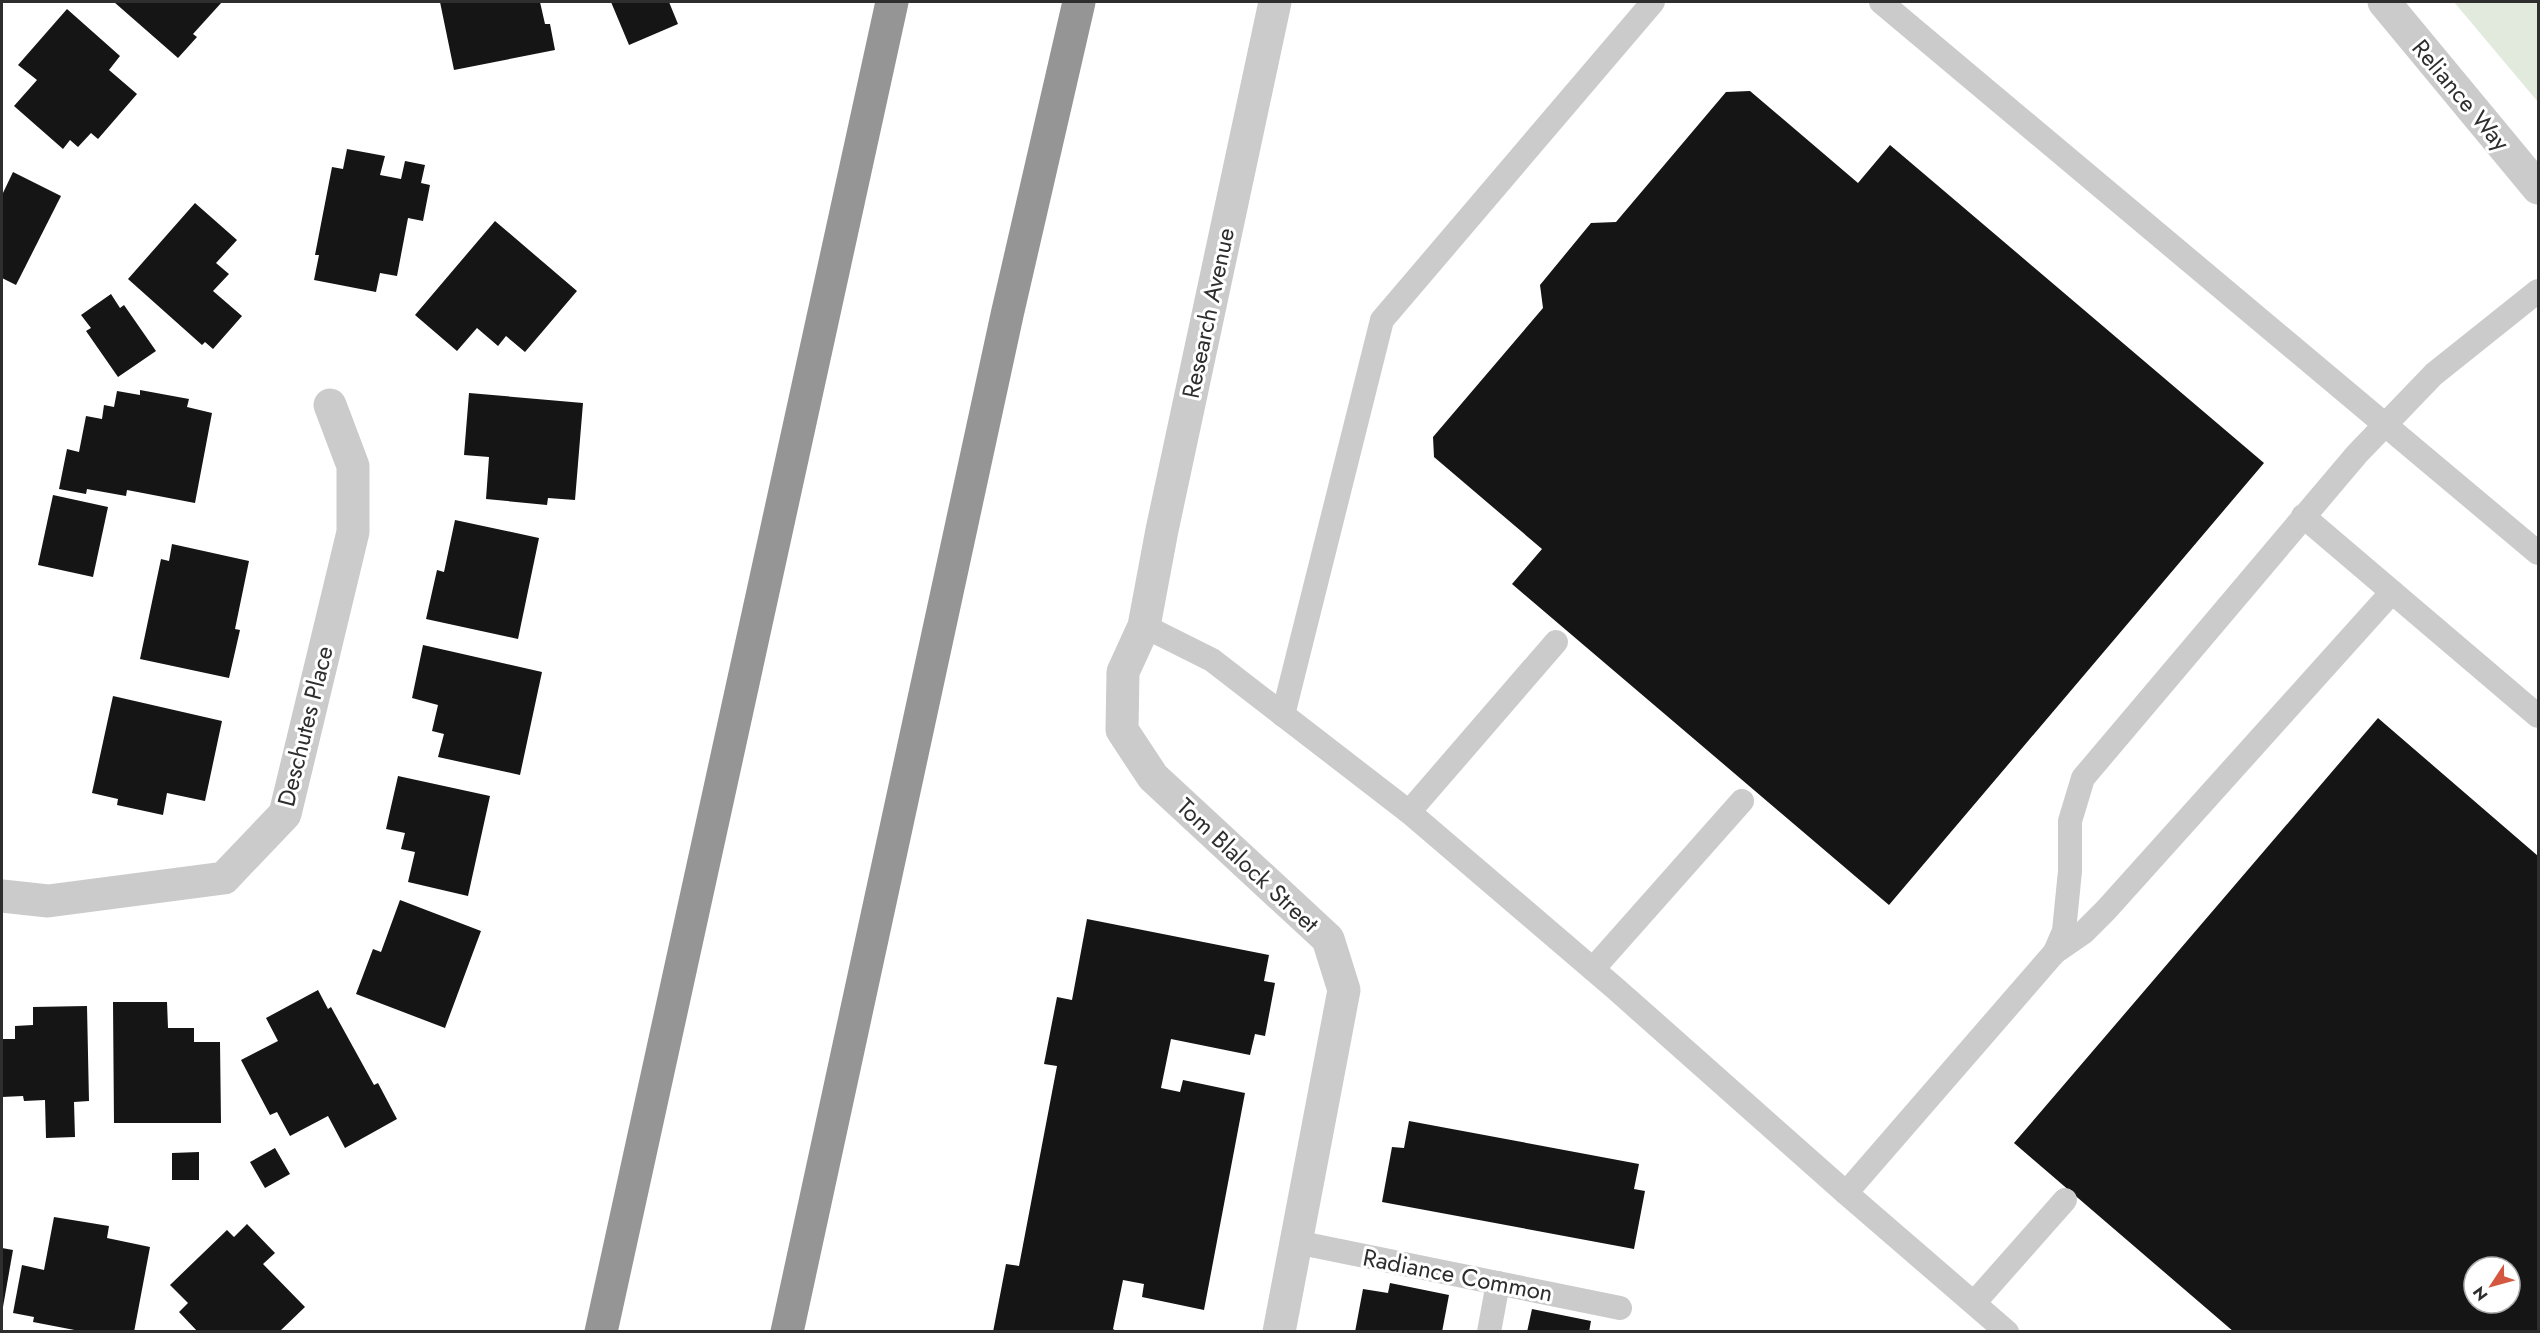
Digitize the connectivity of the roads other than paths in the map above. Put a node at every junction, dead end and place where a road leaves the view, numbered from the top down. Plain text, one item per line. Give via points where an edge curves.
1 (892, 2) edge
2 (1079, 2) edge
3 (1275, 2) edge
4 (1653, 2) edge
5 (1881, 2) edge
6 (2384, 2) edge
7 (2538, 188) edge
8 (2538, 291) edge
9 (330, 405) dead end
10 (2386, 424) junction
11 (2303, 516) junction
12 (2538, 553) edge
13 (2392, 592) junction
14 (1144, 626) junction
15 (1556, 642) dead end
16 (1283, 715) junction
17 (2538, 716) edge
18 (1742, 801) dead end
19 (1409, 813) junction
20 (2, 897) edge
21 (2055, 952) junction
22 (1593, 969) junction
23 (1846, 1193) junction
24 (2065, 1200) dead end
25 (1296, 1242) junction
26 (1498, 1283) junction
27 (1974, 1303) junction
28 (1620, 1308) dead end
29 (601, 1332) edge
30 (787, 1332) edge
31 (1280, 1332) edge
32 (1489, 1332) edge
33 (2007, 1332) edge

1 - 29 highway
2 - 30 highway via 1007,315
3 - 14 street, Research Avenue
4 - 16 lane via 1382,320
5 - 10 lane
6 - 7 street, Reliance Way
8 - 10 lane via 2434,374
9 - 20 street, Deschutes Place via 353,466 353,532 285,814 224,878 48,901
10 - 11 lane
10 - 12 lane
11 - 13 lane
11 - 21 lane via 2083,778 2070,821 2064,931
13 - 17 lane
13 - 21 lane via 2106,910
14 - 16 lane via 1212,660
14 - 25 street, Tom Blalock Street via 1123,672 1122,730 1153,777 1328,939 1344,990
15 - 19 lane
16 - 19 lane
18 - 22 lane
19 - 22 lane
21 - 23 lane
22 - 23 lane
23 - 27 lane
24 - 27 lane
25 - 26 lane, Radiance Common
25 - 31 street, Tom Blalock Street
26 - 28 lane, Radiance Common
26 - 32 lane
27 - 33 lane

